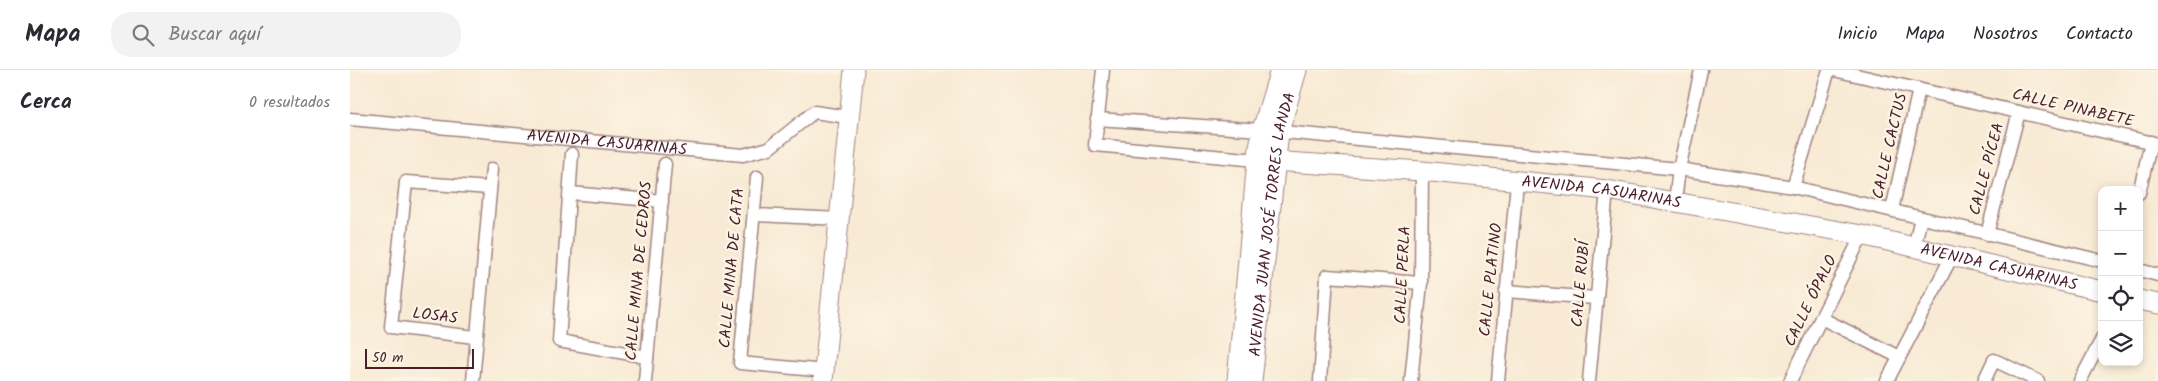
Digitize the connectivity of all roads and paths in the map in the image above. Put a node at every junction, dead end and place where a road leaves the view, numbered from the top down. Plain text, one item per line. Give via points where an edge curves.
1 (854, 70) edge
2 (1103, 70) edge
3 (1280, 70) edge
4 (1297, 70) edge
5 (1701, 70) edge
6 (1829, 70) edge
7 (1834, 70) edge
8 (1919, 89) junction
9 (2019, 112) junction
10 (848, 117) junction
11 (350, 119) edge
12 (1097, 119) junction
13 (1271, 131) junction
14 (2154, 143) edge
15 (572, 154) dead end
16 (1257, 160) junction
17 (1277, 160) junction
18 (665, 164) dead end
19 (492, 169) dead end
20 (1679, 169) junction
21 (1422, 171) junction
22 (757, 177) dead end
23 (1517, 183) junction
24 (2141, 186) edge
25 (1793, 187) junction
26 (490, 188) junction
27 (1607, 190) junction
28 (570, 193) junction
29 (662, 201) junction
30 (1675, 202) junction
31 (1892, 210) junction
32 (754, 215) junction
33 (1922, 218) junction
34 (840, 219) junction
35 (1862, 234) junction
36 (1987, 234) junction
37 (1914, 247) junction
38 (1952, 256) junction
39 (2098, 260) edge
40 (2143, 271) edge
41 (2158, 275) edge
42 (1421, 283) junction
43 (2098, 290) edge
44 (1506, 291) junction
45 (1595, 298) junction
46 (2143, 301) edge
47 (2158, 304) edge
48 (1821, 318) junction
49 (475, 337) junction
50 (2098, 347) edge
51 (647, 357) junction
52 (1899, 357) junction
53 (824, 376) edge
54 (2081, 379) edge
55 (472, 381) edge
56 (645, 381) edge
57 (1237, 381) edge
58 (1252, 381) edge
59 (1320, 381) edge
60 (1411, 381) edge
61 (1498, 381) edge
62 (1589, 381) edge
63 (1790, 381) edge
64 (1887, 381) edge
65 (1984, 381) edge
66 (2038, 381) edge

1 - 10 street
2 - 12 street
3 - 13 street, AVENIDA JUAN JOSÉ TORRES LANDA
4 - 13 street, AVENIDA JUAN JOSÉ TORRES LANDA
5 - 20 street
6 - 25 street
7 - 8 street, CALLE PINABETE
8 - 9 street, CALLE PINABETE
8 - 31 street, CALLE CACTUS
9 - 14 street, CALLE PINABETE
9 - 36 street, CALLE PÍCEA
10 - 11 street, AVENIDA CASUARINAS via 814,112 769,148 743,155
10 - 34 street
12 - 13 street, AVENIDA CASUARINAS
12 - 16 street, AVENIDA CASUARINAS via 1095,145
13 - 16 street, AVENIDA JUAN JOSÉ TORRES LANDA
13 - 17 street, AVENIDA JUAN JOSÉ TORRES LANDA
13 - 20 street, AVENIDA CASUARINAS
14 - 24 street
15 - 28 street
16 - 17 street, AVENIDA CASUARINAS
16 - 57 street, AVENIDA JUAN JOSÉ TORRES LANDA
17 - 21 street, AVENIDA CASUARINAS
17 - 58 street, AVENIDA JUAN JOSÉ TORRES LANDA
18 - 29 street, CALLE MINA DE CEDROS
19 - 26 street
20 - 25 street, AVENIDA CASUARINAS
20 - 30 street
21 - 23 street, AVENIDA CASUARINAS
21 - 42 street, CALLE PERLA
22 - 32 street, CALLE MINA DE CATA
23 - 27 street, AVENIDA CASUARINAS
23 - 44 street, CALLE PLATINO
25 - 31 street, AVENIDA CASUARINAS
26 - 49 street
26 - 49 street, LOSAS via 406,182 390,327
27 - 30 street, AVENIDA CASUARINAS
27 - 45 street, CALLE RUBÍ
28 - 29 street
28 - 51 street via 559,341
29 - 51 street, CALLE MINA DE CEDROS
30 - 35 street, AVENIDA CASUARINAS
31 - 33 street, AVENIDA CASUARINAS
32 - 34 street
32 - 53 street, CALLE MINA DE CATA via 740,363
33 - 36 street, AVENIDA CASUARINAS
33 - 37 street
34 - 53 street
35 - 37 street, AVENIDA CASUARINAS
35 - 48 street, CALLE ÓPALO
36 - 39 street, AVENIDA CASUARINAS
37 - 38 street, AVENIDA CASUARINAS
38 - 43 street, AVENIDA CASUARINAS
38 - 52 street
40 - 41 street
42 - 59 street via 1327,276
42 - 60 street, CALLE PERLA
44 - 45 street
44 - 61 street, CALLE PLATINO
45 - 62 street, CALLE RUBÍ
46 - 47 street
48 - 52 street
48 - 63 street, CALLE ÓPALO
49 - 55 street
50 - 54 street
51 - 56 street, CALLE MINA DE CEDROS
52 - 64 street
65 - 66 street via 1994,360

